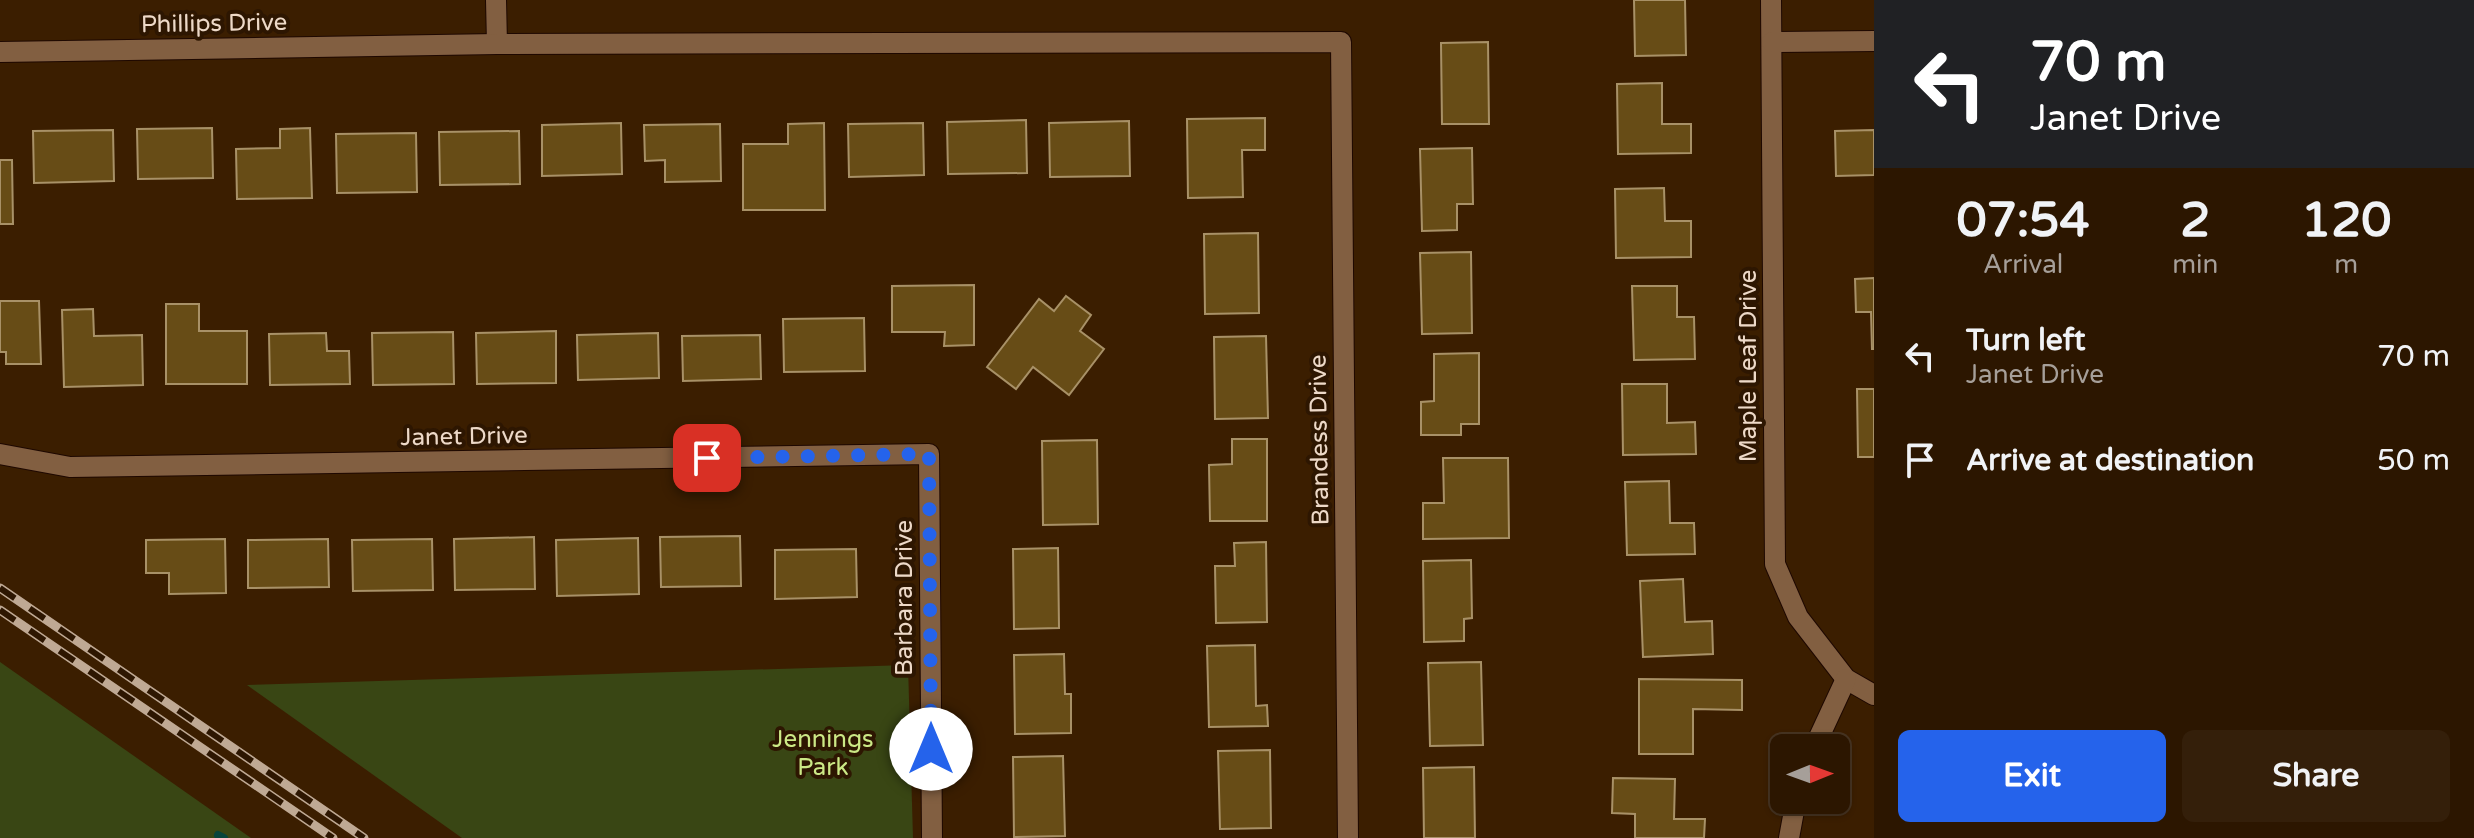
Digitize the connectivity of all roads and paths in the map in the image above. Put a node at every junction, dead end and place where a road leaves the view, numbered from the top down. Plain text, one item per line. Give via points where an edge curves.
1 (496, 0) edge
2 (1771, 0) edge
3 (1874, 41) edge
4 (1341, 42) joint
5 (1772, 42) junction
6 (497, 44) junction
7 (0, 52) edge
8 (0, 454) edge
9 (929, 454) joint
10 (1846, 679) junction
11 (1874, 695) edge
12 (1820, 734) edge
13 (1793, 814) edge
14 (932, 838) edge
15 (1348, 838) edge
16 (1789, 838) edge

1 - 6 street
2 - 5 street, Maple Leaf Drive
3 - 5 street
4 - 6 street, Phillips Drive
4 - 15 street, Brandess Drive
5 - 10 street, Maple Leaf Drive via 1775,564 1798,617
6 - 7 street, Phillips Drive
8 - 9 street, Janet Drive via 70,467
9 - 14 street, Barbara Drive
10 - 11 street, Maple Leaf Drive
10 - 12 street
13 - 16 street

